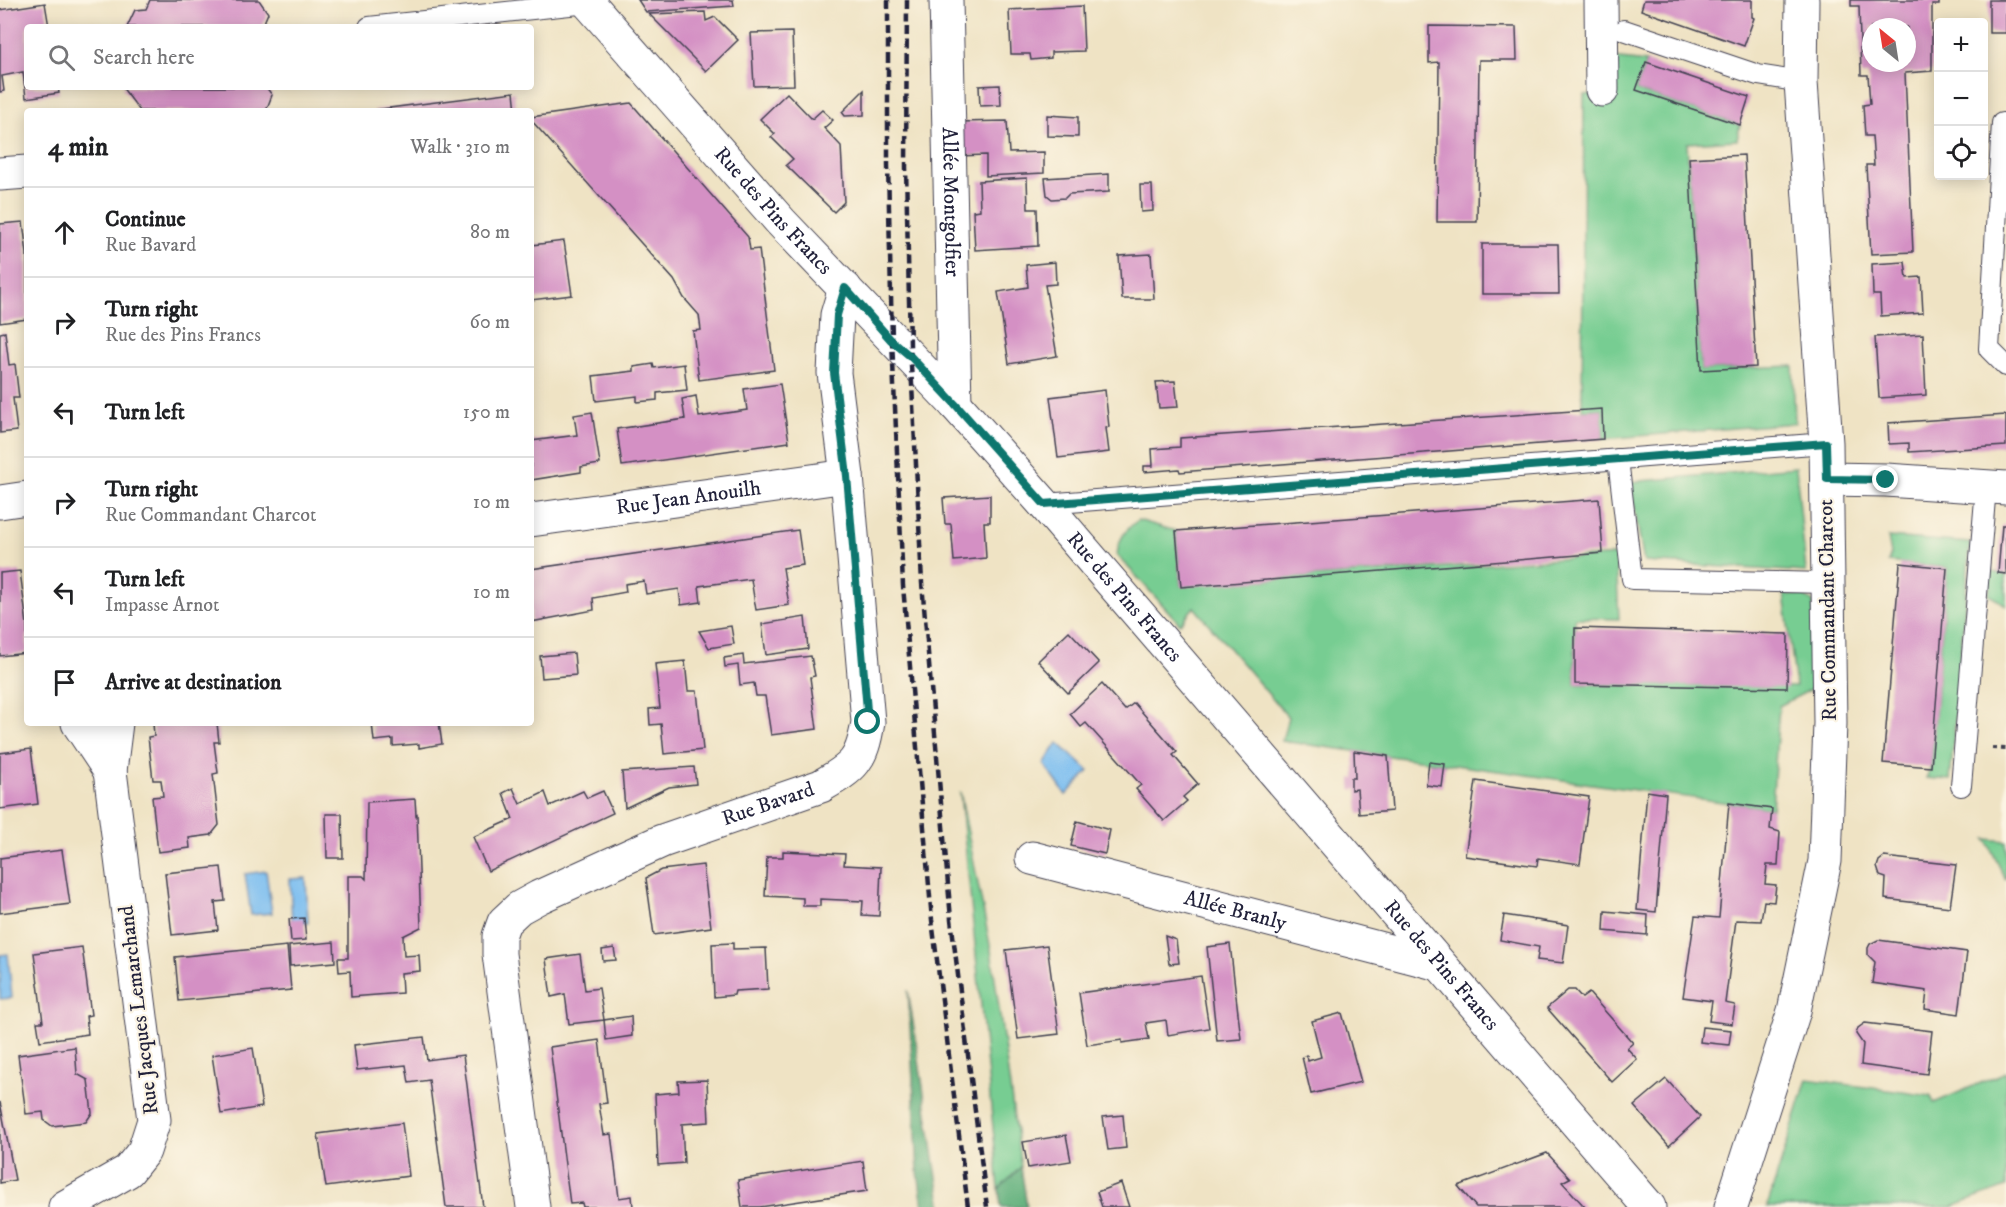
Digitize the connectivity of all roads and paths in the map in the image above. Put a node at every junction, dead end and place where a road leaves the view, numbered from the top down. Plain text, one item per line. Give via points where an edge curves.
1 (946, 0) edge
2 (1601, 0) edge
3 (1802, 0) edge
4 (587, 1) edge
5 (394, 24) edge
6 (1624, 30) dead end
7 (1802, 82) junction
8 (1602, 90) dead end
9 (2002, 123) dead end
10 (24, 172) edge
11 (0, 174) edge
12 (845, 288) junction
13 (2006, 366) edge
14 (955, 404) junction
15 (1826, 443) junction
16 (1618, 459) junction
17 (847, 476) junction
18 (1827, 479) junction
19 (1996, 488) edge
20 (24, 498) edge
21 (0, 502) edge
22 (1044, 504) junction
23 (534, 520) edge
24 (1828, 583) junction
25 (80, 726) edge
26 (116, 726) edge
27 (110, 771) junction
28 (1961, 786) dead end
29 (1032, 858) dead end
30 (1439, 964) junction
31 (65, 1207) edge
32 (533, 1207) edge
33 (1649, 1207) edge
34 (1731, 1207) edge

1 - 14 street, Allée Montgolfier
2 - 8 street
3 - 7 street, Rue Commandant Charcot
4 - 5 lane
4 - 12 street, Rue des Pins Francs via 781,222
6 - 7 lane via 1758,75
7 - 15 street, Rue Commandant Charcot
9 - 13 lane via 1989,348
10 - 11 street
12 - 14 street, Rue des Pins Francs
12 - 17 street, Rue Bavard via 837,315 834,373
14 - 22 street, Rue des Pins Francs
15 - 16 lane
15 - 18 street, Rue Commandant Charcot
16 - 22 lane
16 - 24 lane via 1632,579
17 - 23 street, Rue Jean Anouilh
17 - 32 street, Rue Bavard via 868,722 857,761 820,786 662,841 539,897 504,922 499,954
18 - 19 street
18 - 24 street, Rue Commandant Charcot
19 - 28 lane
20 - 21 street
22 - 30 street, Rue des Pins Francs
24 - 34 street, Rue Commandant Charcot via 1830,723 1825,861 1794,1011
25 - 27 street, Rue Jacques Lemarchand
26 - 27 street, Rue Jacques Lemarchand
27 - 31 street, Rue Jacques Lemarchand via 154,1120 144,1151 128,1171
29 - 30 street, Allée Branly
30 - 33 street, Rue des Pins Francs

